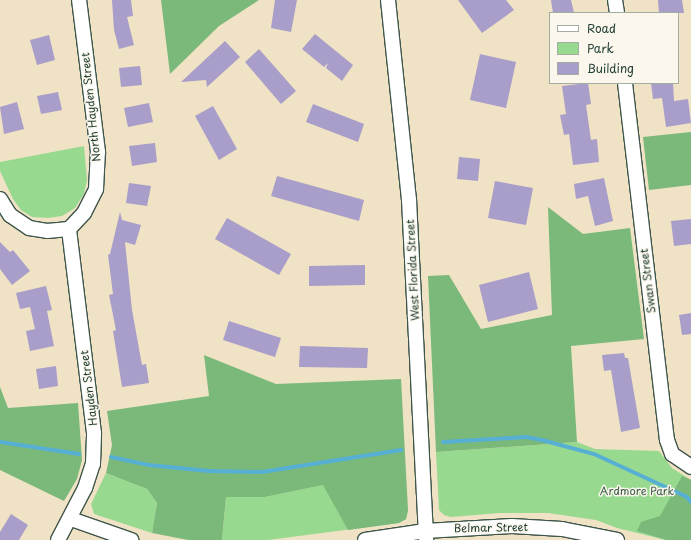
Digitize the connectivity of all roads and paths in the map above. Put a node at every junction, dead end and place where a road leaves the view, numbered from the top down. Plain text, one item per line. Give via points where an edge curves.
1 (79, 0) edge
2 (388, 0) edge
3 (615, 0) edge
4 (617, 12) edge
5 (625, 84) edge
6 (0, 199) edge
7 (70, 230) junction
8 (691, 468) edge
9 (71, 519) junction
10 (425, 536) edge
11 (58, 540) edge
12 (131, 540) edge
13 (365, 540) edge
14 (617, 540) edge

1 - 7 street, North Hayden Street via 98,152 96,189 84,213
2 - 10 street, West Florida Street via 409,200
3 - 4 street
5 - 8 street, Swan Street via 666,440 672,454
6 - 7 street via 10,215 29,228 47,231
7 - 9 street, Hayden Street via 94,433 93,464
9 - 11 street, Hayden Street
9 - 12 street
10 - 13 street, Belmar Street
10 - 14 street, Belmar Street via 512,526 562,529

